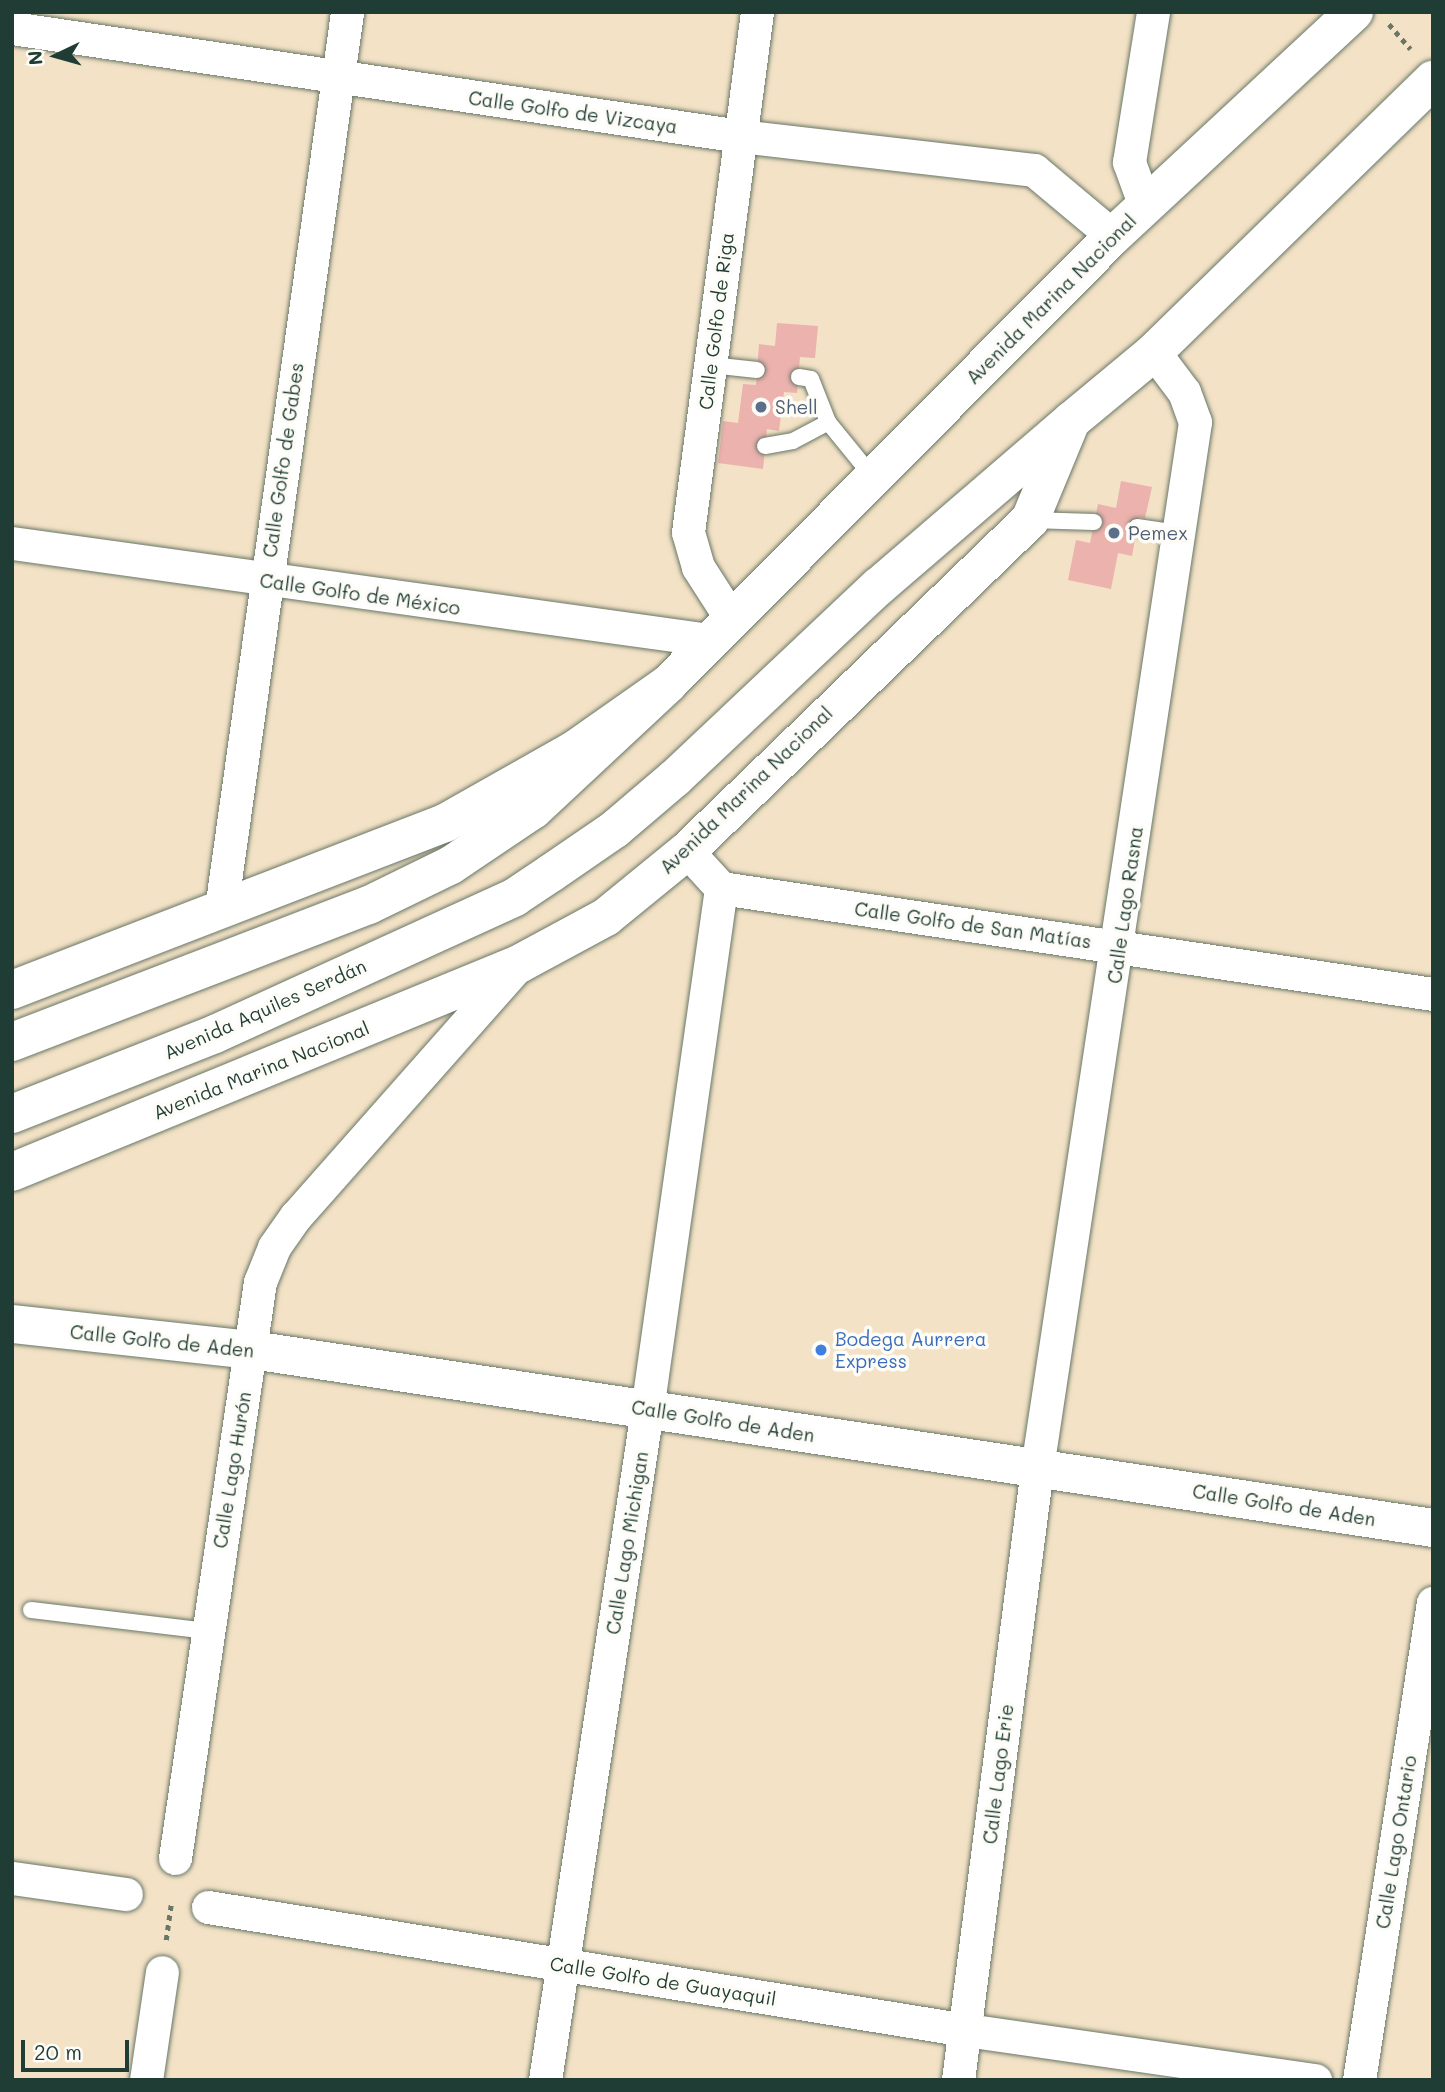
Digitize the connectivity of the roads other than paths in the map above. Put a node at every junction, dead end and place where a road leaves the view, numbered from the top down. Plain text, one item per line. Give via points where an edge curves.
1 (347, 12) edge
2 (757, 12) edge
3 (1153, 12) edge
4 (1371, 17) edge
5 (12, 28) edge
6 (1423, 66) edge
7 (337, 79) junction
8 (740, 136) junction
9 (1145, 206) junction
10 (1113, 236) junction
11 (1154, 352) junction
12 (711, 365) junction
13 (757, 370) dead end
14 (799, 377) dead end
15 (1071, 421) junction
16 (828, 422) junction
17 (765, 446) dead end
18 (872, 476) junction
19 (1030, 520) junction
20 (1094, 522) dead end
21 (1137, 527) dead end
22 (1178, 533) junction
23 (12, 542) edge
24 (266, 581) junction
25 (721, 630) junction
26 (668, 684) junction
27 (687, 851) junction
28 (721, 888) junction
29 (515, 897) joint
30 (221, 909) junction
31 (1119, 947) junction
32 (519, 964) junction
33 (12, 990) edge
34 (1433, 994) edge
35 (12, 1042) edge
36 (12, 1114) edge
37 (12, 1172) edge
38 (12, 1324) edge
39 (252, 1350) junction
40 (648, 1410) junction
41 (1037, 1468) junction
42 (1433, 1528) edge
43 (1433, 1603) edge
44 (31, 1610) dead end
45 (206, 1631) junction
46 (175, 1858) road end
47 (12, 1878) edge
48 (126, 1894) road end
49 (208, 1907) road end
50 (561, 1965) junction
51 (162, 1972) road end
52 (966, 2030) junction
53 (146, 2080) edge
54 (545, 2080) edge
55 (958, 2080) edge
56 (1315, 2080) edge
57 (1359, 2080) edge

1 - 7 street, Calle Golfo de Gabes
2 - 8 street, Calle Golfo de Riga
3 - 9 street via 1129,162
4 - 9 main road, Avenida Marina Nacional
5 - 7 street, Calle Golfo de Vizcaya
6 - 11 main road, Avenida Marina Nacional
7 - 8 street, Calle Golfo de Vizcaya
7 - 24 street, Calle Golfo de Gabes
8 - 10 street, Calle Golfo de Vizcaya via 1034,170
8 - 12 street, Calle Golfo de Riga
9 - 10 main road, Avenida Marina Nacional
10 - 18 main road, Avenida Marina Nacional
11 - 15 main road, Avenida Marina Nacional
11 - 22 street, Calle Lago Rasna via 1184,392 1195,422
12 - 13 lane
12 - 25 street, Calle Golfo de Riga via 711,440 688,532
14 - 16 lane via 811,379
15 - 19 main road, Avenida Marina Nacional
15 - 29 main road, Avenida Marina Nacional via 878,587 635,812
16 - 17 lane via 793,442
16 - 18 lane
18 - 25 main road, Avenida Marina Nacional
19 - 20 lane
19 - 27 main road, Avenida Marina Nacional
21 - 22 lane
22 - 31 street, Calle Lago Rasna
23 - 24 street, Calle Golfo de México
24 - 25 street, Calle Golfo de México
24 - 30 street, Calle Golfo de Gabes
25 - 26 main road, Avenida Marina Nacional
26 - 30 main road, Avenida Marina Nacional via 574,750 445,823
26 - 35 main road, Avenida Marina Nacional via 582,767 485,844 369,905
27 - 28 street
27 - 32 main road, Avenida Marina Nacional via 606,917
28 - 31 street, Calle Golfo de San Matías
28 - 40 street, Calle Lago Michigan
29 - 36 main road, Avenida Aquiles Serdán via 215,1034
30 - 33 main road, Avenida Marina Nacional
31 - 34 street, Calle Golfo de San Matías
31 - 41 street, Calle Lago Rasna
32 - 37 main road, Avenida Marina Nacional
32 - 39 street, Calle Lago Hurón via 296,1216 274,1247 260,1282
38 - 39 main road, Calle Golfo de Aden
39 - 40 main road, Calle Golfo de Aden
39 - 45 street, Calle Lago Hurón
40 - 41 main road, Calle Golfo de Aden
40 - 50 street, Calle Lago Michigan
41 - 42 main road, Calle Golfo de Aden
41 - 52 street, Calle Lago Erie
43 - 57 street, Calle Lago Ontario
44 - 45 lane
45 - 46 street, Calle Lago Hurón
47 - 48 street
49 - 50 street, Calle Golfo de Guayaquil
50 - 52 street, Calle Golfo de Guayaquil
50 - 54 street, Calle Lago Michigan
51 - 53 street
52 - 55 street, Calle Lago Erie
52 - 56 street, Calle Golfo de Guayaquil

